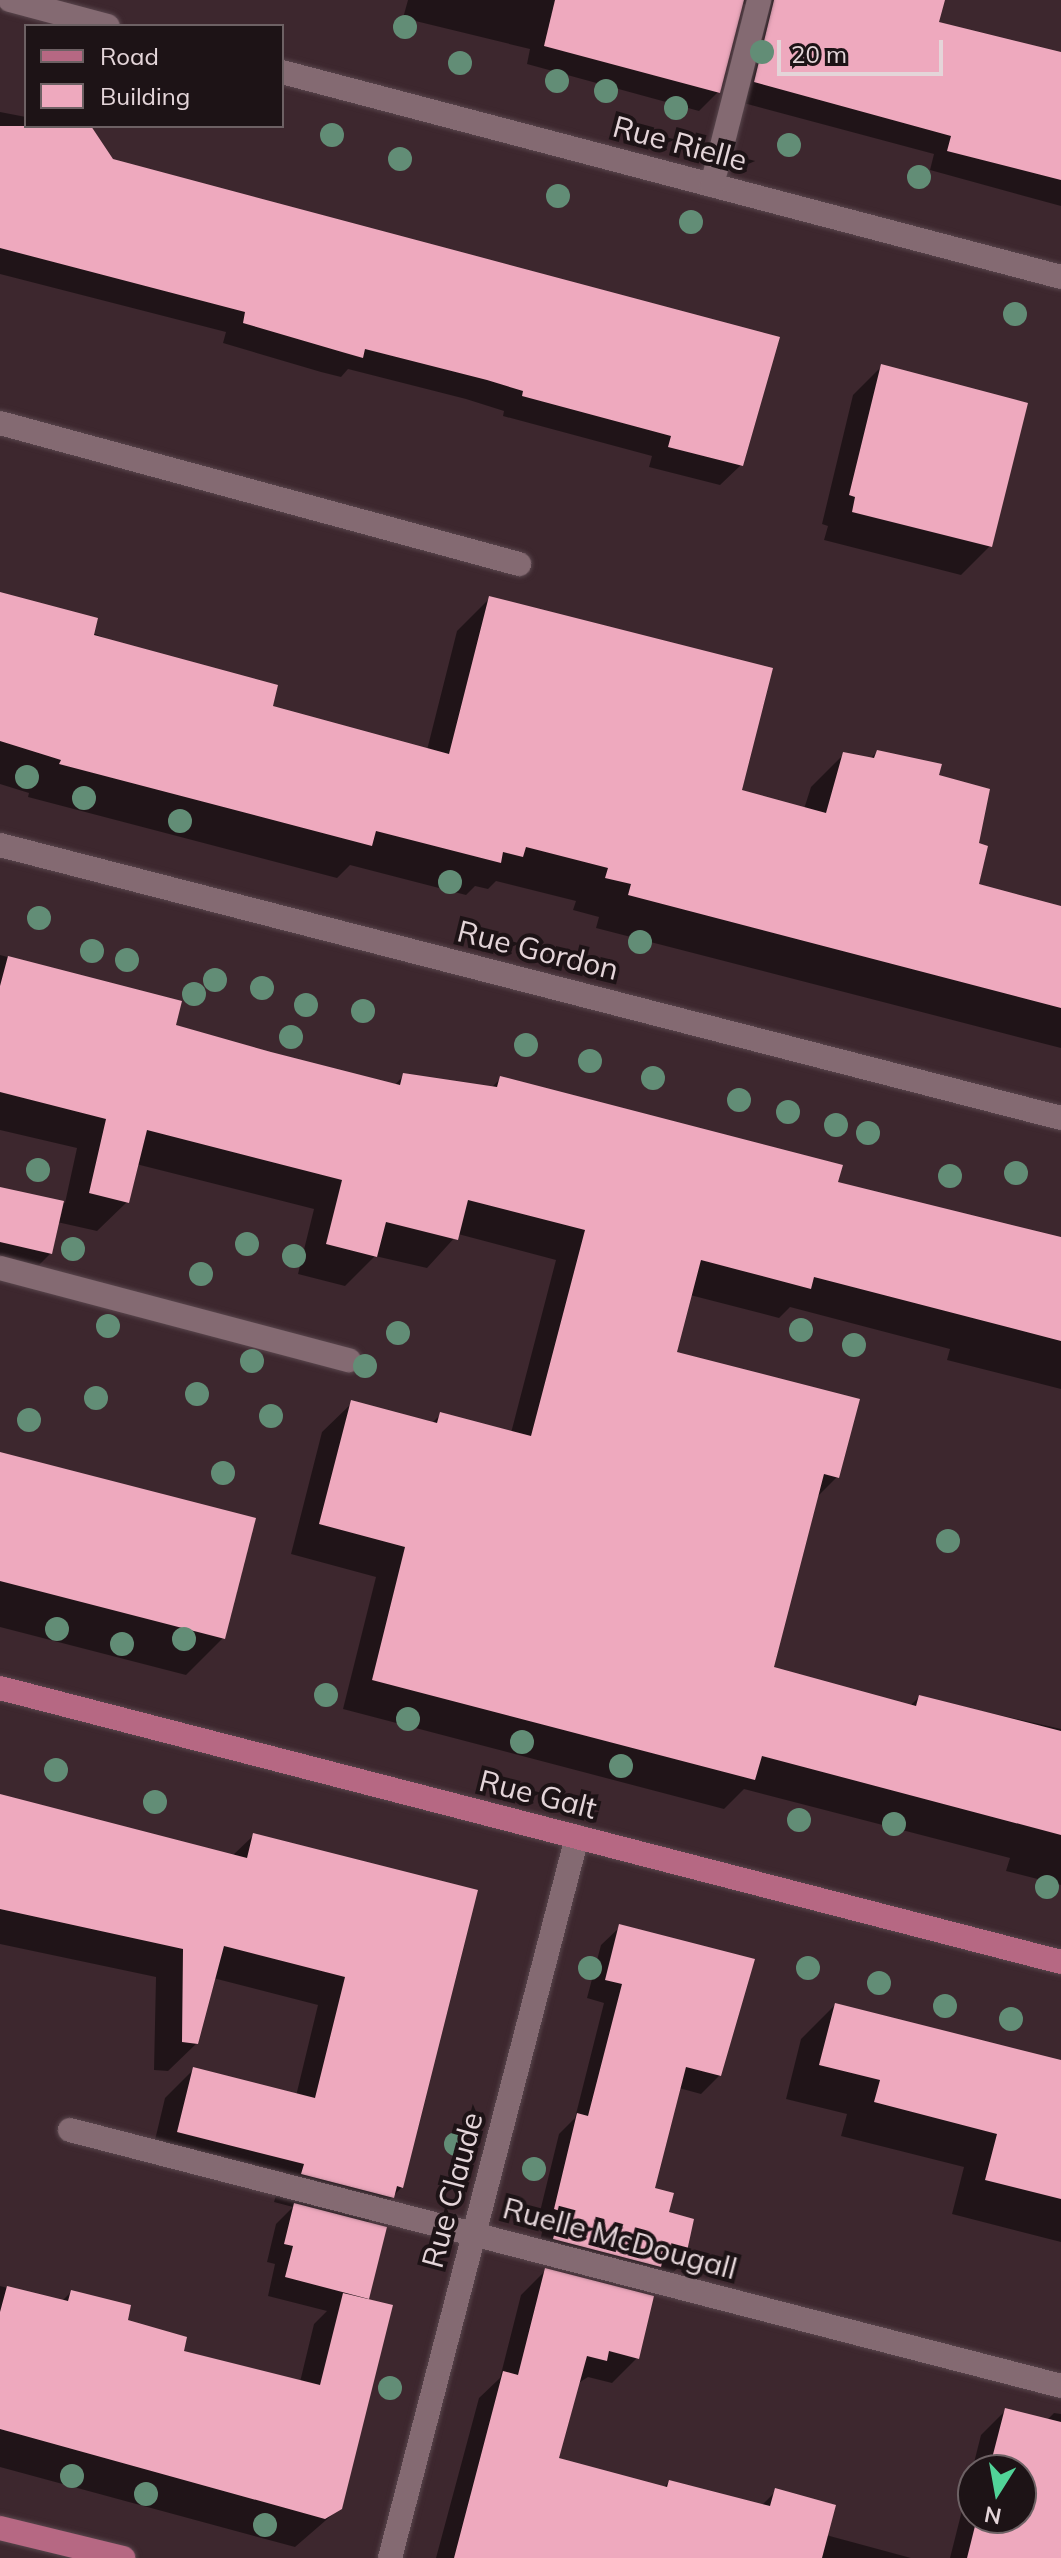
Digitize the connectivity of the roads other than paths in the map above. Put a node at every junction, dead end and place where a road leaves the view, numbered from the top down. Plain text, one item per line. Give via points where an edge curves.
1 (10, 0) edge
2 (759, 0) edge
3 (100, 24) edge
4 (284, 73) edge
5 (712, 185) junction
6 (1061, 277) edge
7 (0, 423) edge
8 (519, 564) dead end
9 (0, 845) edge
10 (1061, 1118) edge
11 (0, 1268) edge
12 (349, 1360) dead end
13 (0, 1688) edge
14 (577, 1837) junction
15 (1061, 1962) edge
16 (70, 2130) dead end
17 (474, 2233) junction
18 (1061, 2386) edge
19 (0, 2528) edge
20 (123, 2558) edge
21 (390, 2558) edge

1 - 3 street
2 - 5 street
4 - 5 street, Rue Rielle
5 - 6 street, Rue Rielle
7 - 8 street
9 - 10 street, Rue Gordon
11 - 12 street
13 - 14 main road, Rue Galt
14 - 15 main road, Rue Galt
14 - 17 street, Rue Claude
16 - 17 street, Ruelle McDougall
17 - 18 street, Ruelle McDougall
17 - 21 street, Rue Claude
19 - 20 main road

